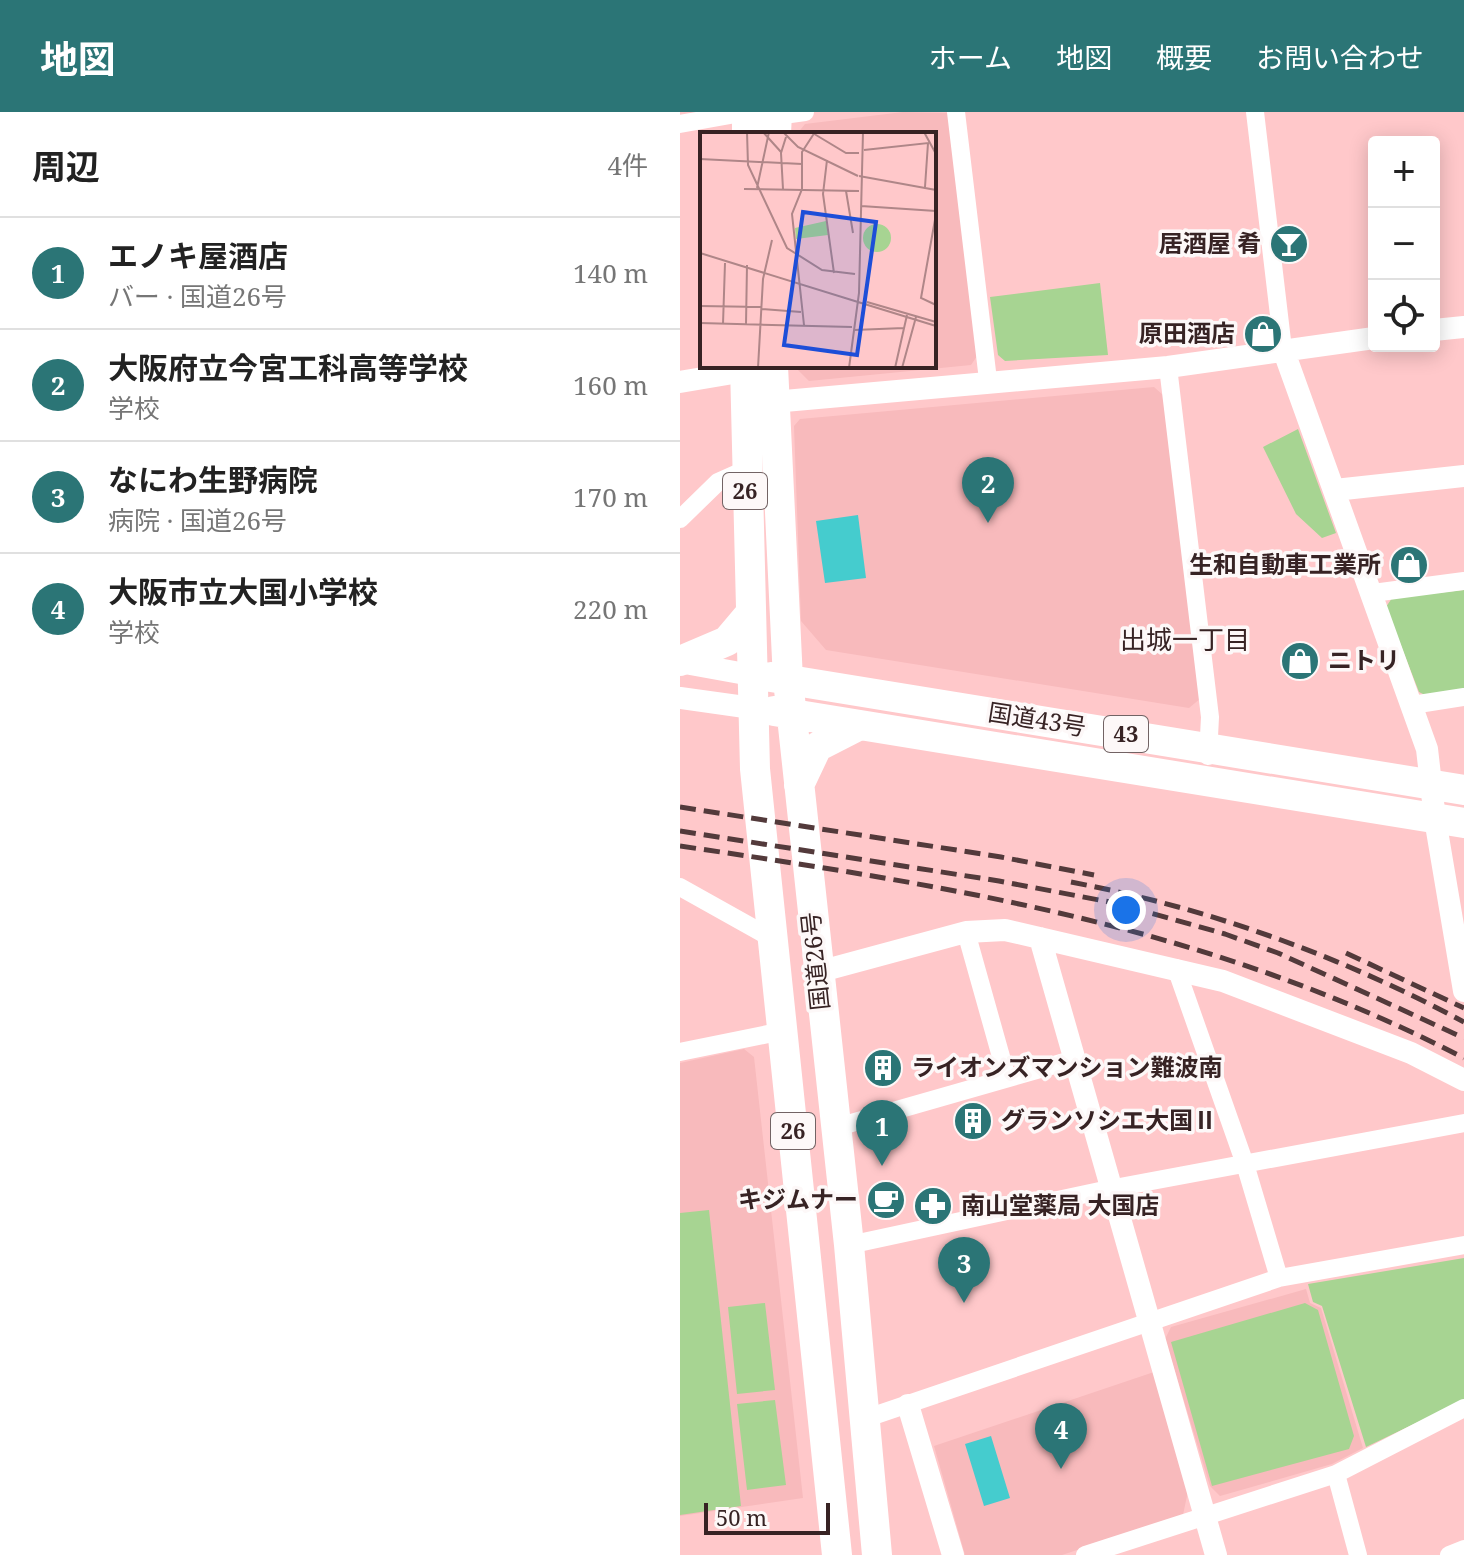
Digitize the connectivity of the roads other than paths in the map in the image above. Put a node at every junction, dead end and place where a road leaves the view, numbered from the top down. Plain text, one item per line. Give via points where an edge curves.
1 (956, 112) edge
2 (1255, 112) edge
3 (771, 116) edge
4 (680, 124) edge
5 (750, 132) edge
6 (1464, 327) edge
7 (1440, 329) edge
8 (1368, 339) edge
9 (1283, 349) junction
10 (1168, 367) junction
11 (754, 368) edge
12 (988, 380) junction
13 (680, 382) edge
14 (773, 402) junction
15 (745, 470) junction
16 (1464, 476) edge
17 (1335, 490) junction
18 (680, 519) edge
19 (1464, 581) edge
20 (1373, 593) junction
21 (749, 615) junction
22 (680, 662) edge
23 (751, 675) junction
24 (788, 680) junction
25 (1464, 697) edge
26 (680, 698) edge
27 (1412, 705) junction
28 (752, 708) junction
29 (791, 714) junction
30 (860, 725) junction
31 (1210, 748) junction
32 (1201, 782) junction
33 (1432, 785) junction
34 (798, 787) junction
35 (1464, 790) edge
36 (1449, 821) edge
37 (680, 887) edge
38 (966, 932) junction
39 (1040, 938) junction
40 (773, 939) junction
41 (1176, 968) junction
42 (818, 972) junction
43 (1463, 977) edge
44 (783, 1031) junction
45 (680, 1052) edge
46 (1075, 1059) junction
47 (1007, 1078) junction
48 (1464, 1080) edge
49 (1464, 1123) edge
50 (834, 1128) junction
51 (1245, 1164) junction
52 (1109, 1189) junction
53 (849, 1245) junction
54 (1464, 1245) edge
55 (1279, 1278) junction
56 (1149, 1321) junction
57 (908, 1405) junction
58 (1464, 1408) edge
59 (864, 1419) junction
60 (1336, 1474) junction
61 (1206, 1516) junction
62 (1464, 1549) edge
63 (837, 1555) edge
64 (877, 1555) edge
65 (953, 1555) edge
66 (1085, 1555) edge
67 (1216, 1555) edge
68 (1358, 1555) edge
69 (1449, 1555) edge

1 - 12 street
2 - 9 street
3 - 4 street
3 - 5 highway
6 - 7 street
8 - 9 street
9 - 10 street
9 - 17 street
10 - 12 street
10 - 31 street
11 - 13 street
11 - 14 highway, 国道26号 / 26
11 - 15 highway, 国道26号 / 26
12 - 14 street
14 - 24 highway, 国道26号 / 26
15 - 18 street via 718,482
15 - 21 highway, 国道26号 / 26
16 - 17 street
17 - 20 street
19 - 20 street
20 - 27 street
21 - 22 highway via 727,641
21 - 23 highway, 国道26号 / 26
22 - 23 street
23 - 24 highway, 国道43号 / 43
23 - 28 highway, 国道26号 / 26
24 - 29 highway, 国道26号 / 26
24 - 31 highway, 国道43号 / 43
25 - 27 street
26 - 28 street
27 - 33 street
28 - 29 highway, 国道43号 / 43
28 - 40 highway, 国道26号 / 26
29 - 30 highway, 国道43号 / 43
29 - 34 highway, 国道26号 / 26
30 - 32 highway, 国道43号 / 43
30 - 34 highway via 817,747
31 - 32 street
31 - 33 highway, 国道43号 / 43
32 - 36 highway, 国道43号 / 43
33 - 35 highway, 国道43号 / 43
33 - 36 street
34 - 42 highway, 国道26号 / 26
36 - 43 street
37 - 40 street
38 - 39 street via 1005,930
38 - 42 street
38 - 47 street
39 - 41 street
39 - 46 street
40 - 44 highway, 国道26号 / 26
41 - 48 street via 1411,1053
41 - 51 street
42 - 50 highway, 国道26号 / 26
44 - 45 street
44 - 63 highway, 国道26号 / 26
46 - 47 street
46 - 52 street
47 - 50 street
49 - 51 street
50 - 53 highway, 国道26号 / 26
51 - 52 street
51 - 55 street
52 - 53 street
52 - 56 street
53 - 59 highway, 国道26号 / 26
54 - 55 street
55 - 56 street
56 - 57 street
56 - 61 street
57 - 59 street
57 - 65 street
58 - 60 street
59 - 64 highway, 国道26号 / 26
60 - 61 street
60 - 68 street
61 - 66 street
61 - 67 street
62 - 69 street

